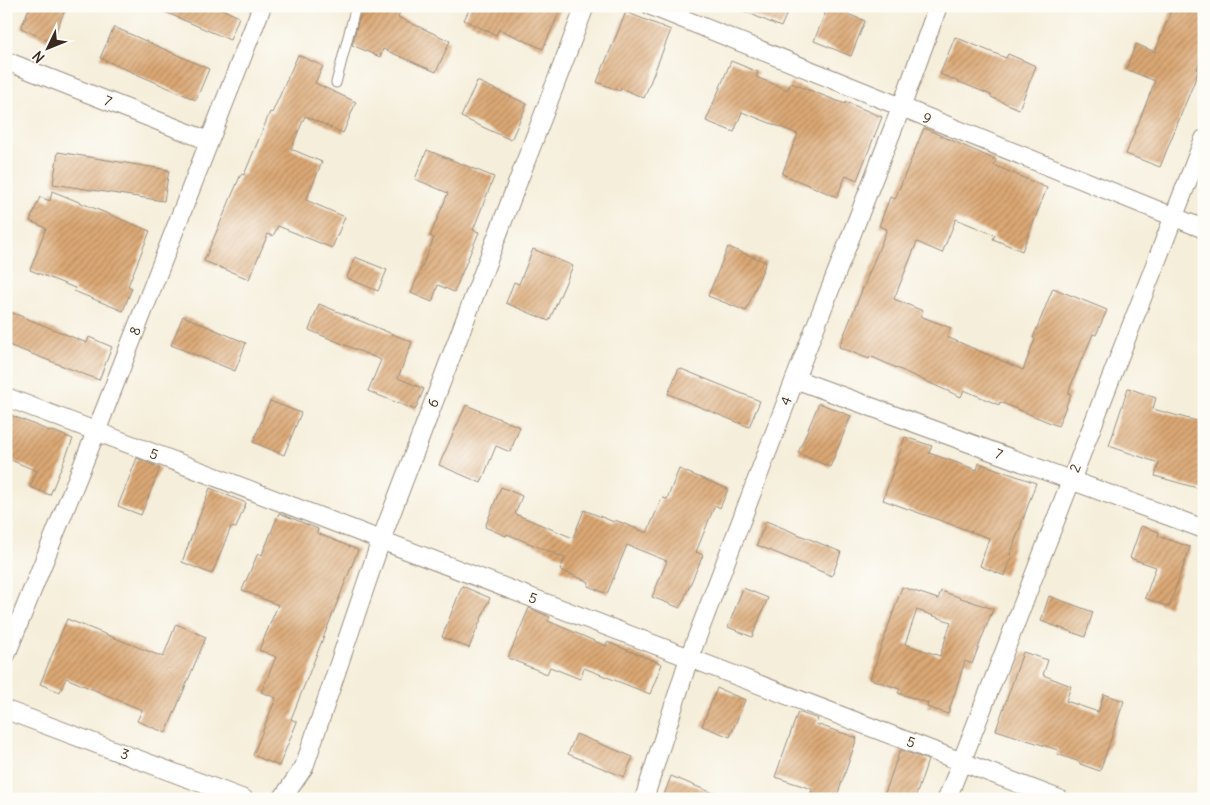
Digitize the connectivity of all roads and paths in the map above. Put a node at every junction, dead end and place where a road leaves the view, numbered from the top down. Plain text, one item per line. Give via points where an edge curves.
1 (262, 6) edge
2 (356, 6) edge
3 (585, 6) edge
4 (651, 6) edge
5 (938, 6) edge
6 (6, 61) edge
7 (336, 83) dead end
8 (901, 108) junction
9 (1204, 139) edge
10 (209, 141) junction
11 (1174, 218) junction
12 (1204, 229) edge
13 (795, 379) junction
14 (6, 398) edge
15 (96, 432) junction
16 (1070, 480) junction
17 (1204, 529) edge
18 (381, 540) junction
19 (6, 655) edge
20 (689, 658) junction
21 (6, 710) edge
22 (962, 761) junction
23 (244, 799) edge
24 (282, 799) edge
25 (644, 799) edge
26 (947, 799) edge
27 (1059, 799) edge

1 - 10 street, 8
2 - 7 lane
3 - 18 street, 6
4 - 8 street, 9
5 - 8 street, 4
6 - 10 street, 7
8 - 11 street, 9
8 - 13 street, 4
9 - 11 street, 2
10 - 15 street, 8
11 - 12 street, 9
11 - 16 street, 2
13 - 16 street, 7
13 - 20 street, 4
14 - 15 street, 5
15 - 18 street, 5
15 - 19 street, 8
16 - 17 street, 7
16 - 22 street, 2
18 - 20 street, 5
18 - 24 street, 6 via 304,767
20 - 22 street, 5
20 - 25 street, 4
21 - 23 street, 3
22 - 26 street, 2
22 - 27 street, 5

